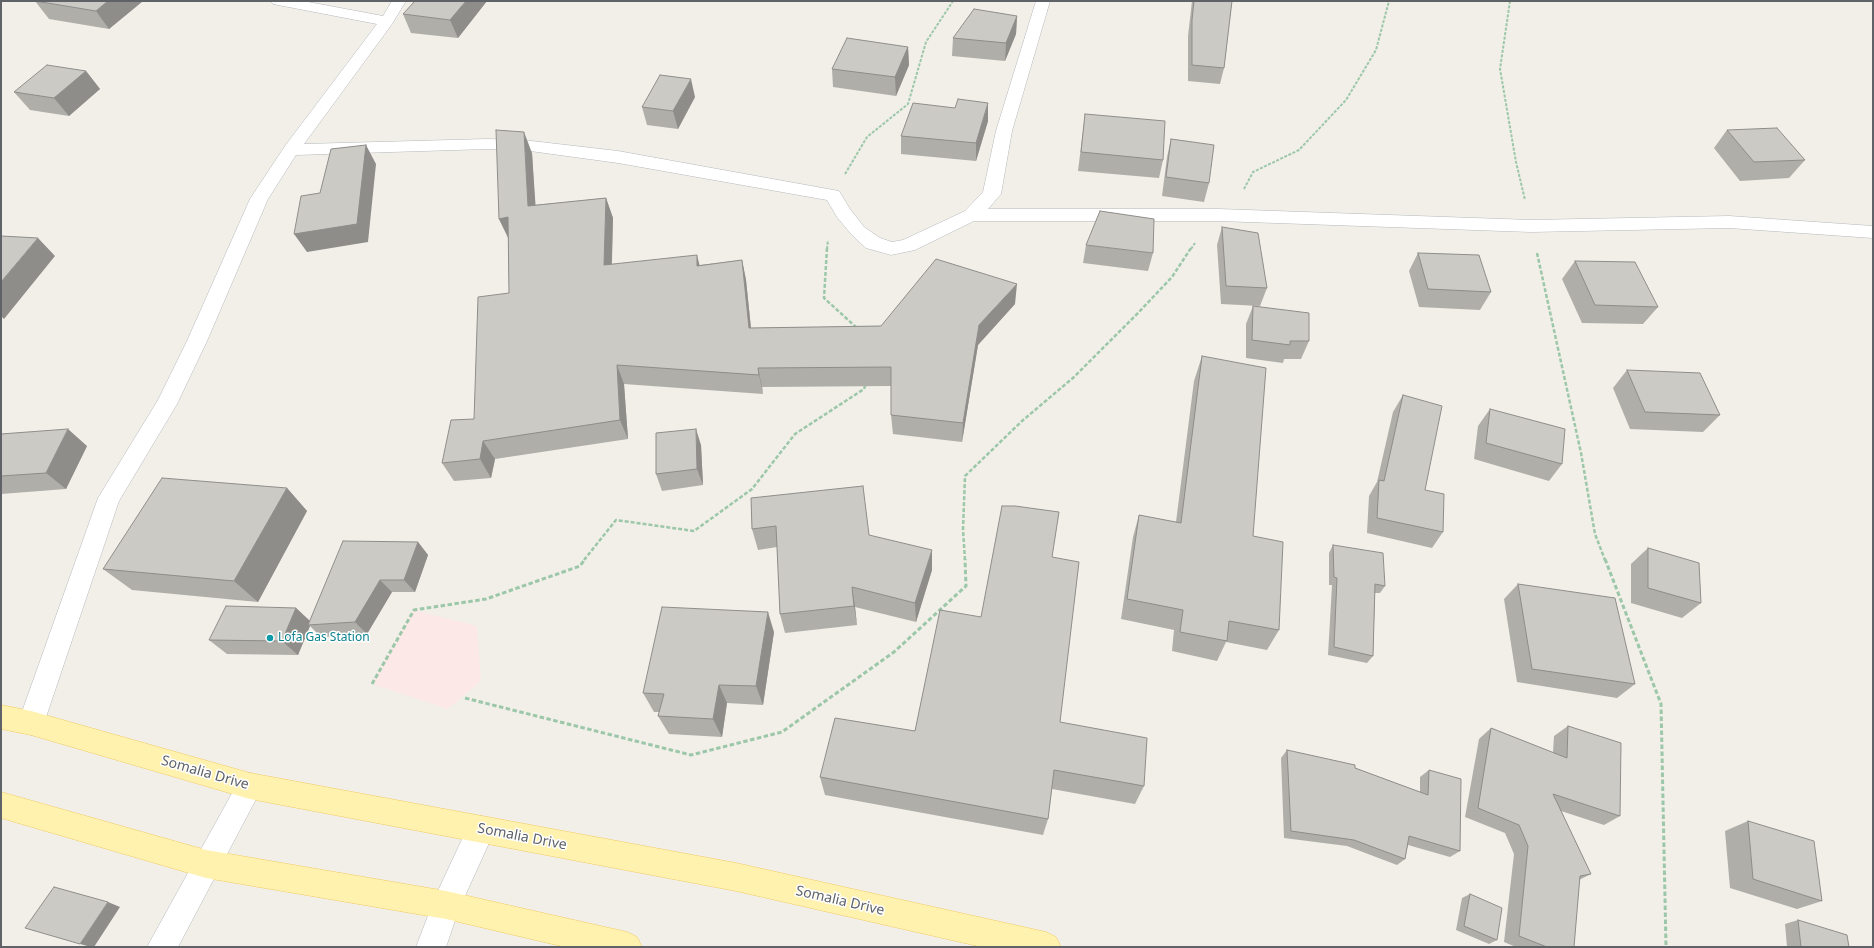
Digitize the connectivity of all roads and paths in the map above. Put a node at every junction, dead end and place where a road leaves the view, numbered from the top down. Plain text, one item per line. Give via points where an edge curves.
1 (278, 1) edge
2 (399, 1) edge
3 (953, 1) edge
4 (1043, 1) edge
5 (1389, 1) edge
6 (1510, 1) edge
7 (387, 21) junction
8 (291, 150) junction
9 (833, 195) junction
10 (971, 215) junction
11 (1219, 215) junction
12 (1531, 226) junction
13 (1873, 232) edge
14 (860, 331) edge
15 (868, 376) edge
16 (372, 684) dead end
17 (465, 698) dead end
18 (1, 717) edge
19 (31, 723) junction
20 (250, 786) junction
21 (1, 805) edge
22 (481, 830) junction
23 (206, 864) junction
24 (446, 905) junction
25 (162, 947) edge
26 (431, 947) edge
27 (627, 947) edge
28 (1046, 947) edge
29 (1666, 947) edge

1 - 7 street
2 - 7 street
3 - 9 path via 926,42 908,104 867,136
4 - 10 street via 1004,131 992,194
5 - 11 path via 1376,50 1346,100 1299,150 1254,172 1239,197
6 - 12 path via 1500,69 1516,162
7 - 8 street
8 - 9 street via 524,145 618,157
8 - 19 street via 259,199 167,404 109,498
9 - 10 street via 843,213 858,231 873,243 891,249 908,245
9 - 14 path via 824,298
10 - 11 street
11 - 12 street
11 - 17 path via 1204,230 1172,277 1138,313 1074,377 1022,421 965,476 963,530 966,586 894,652 782,732 691,755
12 - 13 street via 1729,222
12 - 29 path via 1581,453 1595,534 1661,704
15 - 16 path via 864,390 795,434 752,489 694,531 616,520 580,566 486,599 414,610
18 - 19 main road, Somalia Drive
19 - 20 main road, Somalia Drive
20 - 22 main road, Somalia Drive
20 - 23 street
21 - 23 main road
22 - 24 street
22 - 28 main road, Somalia Drive via 736,877
23 - 24 main road
23 - 25 street
24 - 26 street
24 - 27 main road

